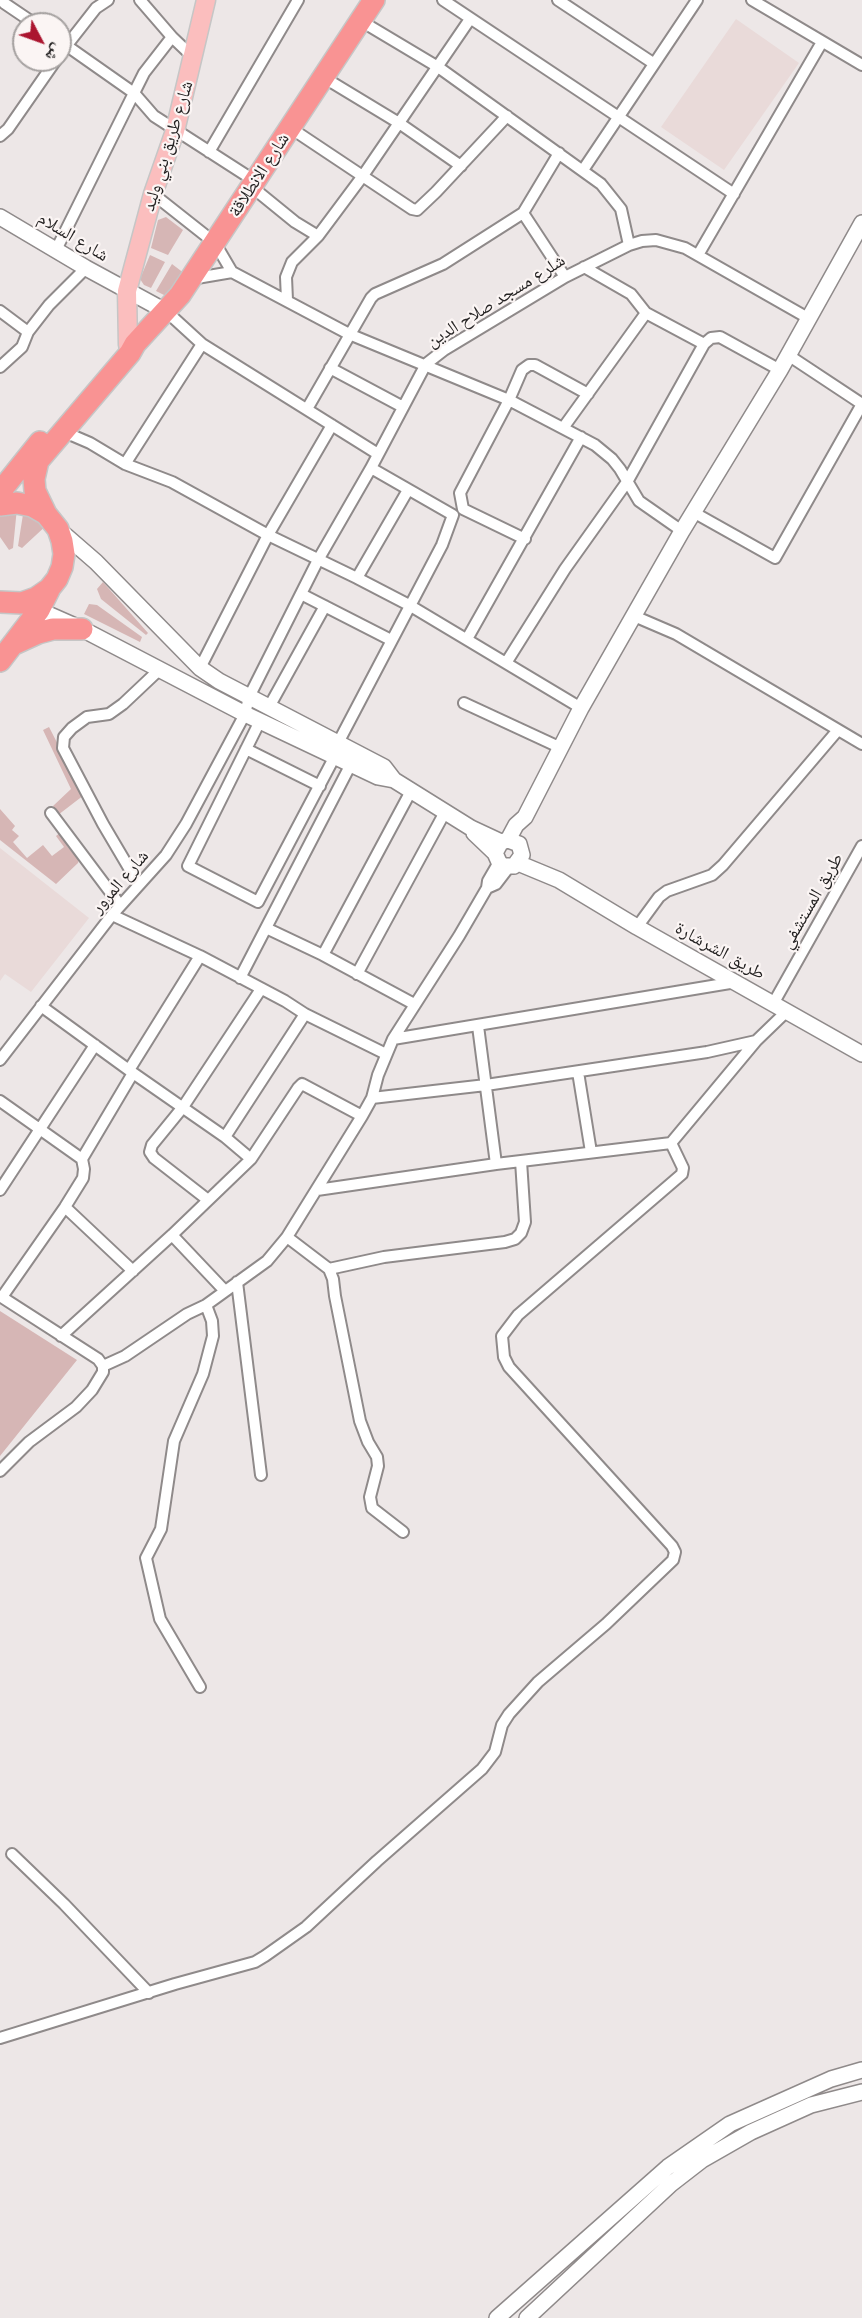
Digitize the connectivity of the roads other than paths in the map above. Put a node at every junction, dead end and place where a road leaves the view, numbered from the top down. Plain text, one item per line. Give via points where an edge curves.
1 (108, 0) edge
2 (140, 0) edge
3 (206, 0) edge
4 (298, 0) edge
5 (374, 0) edge
6 (443, 0) edge
7 (558, 0) edge
8 (697, 0) edge
9 (752, 0) edge
10 (3, 4) edge
11 (16, 12) edge
12 (470, 19) junction
13 (361, 21) junction
14 (72, 36) edge
15 (172, 37) junction
16 (822, 42) junction
17 (72, 53) edge
18 (194, 58) junction
19 (653, 63) junction
20 (862, 65) edge
21 (438, 67) junction
22 (48, 72) edge
23 (323, 77) junction
24 (134, 93) junction
25 (507, 116) junction
26 (618, 116) junction
27 (399, 123) junction
28 (289, 127) junction
29 (175, 131) junction
30 (0, 136) edge
31 (208, 152) junction
32 (559, 153) junction
33 (461, 166) junction
34 (584, 170) junction
35 (362, 177) junction
36 (253, 184) junction
37 (153, 194) junction
38 (734, 194) junction
39 (523, 213) junction
40 (0, 217) edge
41 (862, 224) edge
42 (318, 236) junction
43 (215, 243) junction
44 (629, 244) junction
45 (56, 250) junction
46 (698, 255) junction
47 (584, 267) junction
48 (86, 268) junction
49 (232, 272) junction
50 (564, 277) junction
51 (191, 279) junction
52 (127, 291) junction
53 (287, 300) junction
54 (0, 311) edge
55 (166, 312) junction
56 (646, 313) junction
57 (808, 318) junction
58 (28, 332) junction
59 (350, 334) junction
60 (202, 344) junction
61 (704, 344) junction
62 (132, 345) junction
63 (788, 355) junction
64 (426, 364) junction
65 (0, 366) edge
66 (330, 368) junction
67 (780, 370) junction
68 (588, 394) junction
69 (509, 400) junction
70 (862, 404) edge
71 (403, 407) junction
72 (307, 409) junction
73 (68, 425) junction
74 (332, 425) junction
75 (563, 428) junction
76 (581, 437) junction
77 (90, 443) junction
78 (378, 454) junction
79 (125, 464) junction
80 (371, 468) junction
81 (3, 480) edge
82 (627, 482) junction
83 (408, 490) junction
84 (0, 505) edge
85 (693, 512) junction
86 (52, 522) junction
87 (682, 531) junction
88 (268, 535) junction
89 (525, 539) junction
90 (318, 560) junction
91 (357, 578) junction
92 (301, 594) junction
93 (0, 602) edge
94 (409, 605) junction
95 (30, 606) junction
96 (325, 606) junction
97 (634, 616) junction
98 (82, 629) junction
99 (466, 639) junction
100 (392, 640) junction
101 (6, 654) edge
102 (506, 663) junction
103 (200, 668) junction
104 (159, 670) junction
105 (249, 697) junction
106 (464, 704) dead end
107 (268, 707) junction
108 (581, 708) junction
109 (245, 714) junction
110 (260, 721) junction
111 (838, 730) junction
112 (862, 744) edge
113 (559, 747) junction
114 (246, 749) junction
115 (337, 750) junction
116 (351, 764) junction
117 (394, 780) junction
118 (320, 786) junction
119 (411, 791) junction
120 (445, 812) junction
121 (51, 813) dead end
122 (862, 846) edge
123 (509, 853) junction
124 (139, 885) junction
125 (120, 905) junction
126 (112, 915) junction
127 (637, 927) junction
128 (266, 928) junction
129 (323, 955) junction
130 (200, 956) junction
131 (357, 974) junction
132 (240, 978) junction
133 (737, 982) junction
134 (261, 989) junction
135 (414, 1004) junction
136 (772, 1004) junction
137 (41, 1006) junction
138 (786, 1012) junction
139 (305, 1014) junction
140 (478, 1026) junction
141 (393, 1040) junction
142 (756, 1041) junction
143 (95, 1045) junction
144 (386, 1054) junction
145 (862, 1054) edge
146 (0, 1060) edge
147 (131, 1072) junction
148 (578, 1072) junction
149 (486, 1085) junction
150 (372, 1098) junction
151 (0, 1101) edge
152 (183, 1107) junction
153 (362, 1116) junction
154 (40, 1130) junction
155 (225, 1137) junction
156 (671, 1143) junction
157 (591, 1152) junction
158 (82, 1159) junction
159 (251, 1159) junction
160 (521, 1161) junction
161 (496, 1164) junction
162 (0, 1190) edge
163 (316, 1190) junction
164 (208, 1200) junction
165 (65, 1207) junction
166 (172, 1234) junction
167 (287, 1237) junction
168 (329, 1269) junction
169 (132, 1271) junction
170 (237, 1282) junction
171 (225, 1290) junction
172 (1, 1296) edge
173 (206, 1305) junction
174 (61, 1336) junction
175 (103, 1366) junction
176 (0, 1471) edge
177 (261, 1475) dead end
178 (403, 1532) dead end
179 (200, 1687) dead end
180 (12, 1854) dead end
181 (149, 1993) junction
182 (0, 2038) edge
183 (862, 2070) edge
184 (862, 2092) edge
185 (497, 2318) edge
186 (527, 2318) edge

1 - 14 street
2 - 15 street
3 - 18 main road, شارع طريق بني وليد
4 - 31 street
5 - 13 highway, شارع الانطلاقة
6 - 12 street
7 - 19 street
8 - 19 street
9 - 16 street
10 - 11 street
12 - 21 street
12 - 26 street
13 - 21 street
13 - 23 highway, شارع الانطلاقة
15 - 18 street
15 - 24 street
16 - 20 street
16 - 38 street
17 - 24 street
18 - 29 main road, شارع طريق بني وليد
19 - 26 street
21 - 25 street
21 - 27 street
22 - 30 street
23 - 27 street
23 - 28 highway, شارع الانطلاقة
24 - 29 street via 154,116
24 - 45 street
25 - 32 street
25 - 33 street
26 - 34 street
26 - 38 street
27 - 33 street
27 - 35 street
28 - 35 street
28 - 36 highway, شارع الانطلاقة
29 - 31 street
29 - 37 main road, شارع طريق بني وليد
31 - 36 street
32 - 34 street
32 - 39 street
33 - 35 street via 417,210
34 - 44 street via 618,204
35 - 42 street
36 - 42 street via 295,222
36 - 43 highway, شارع الانطلاقة
37 - 43 street
37 - 52 main road, شارع طريق بني وليد
38 - 46 street
39 - 50 street
39 - 59 street via 443,264 375,294
40 - 45 street, شارع السلام
41 - 57 street
42 - 53 street via 292,262 286,277
43 - 49 street
43 - 51 highway, شارع الانطلاقة
44 - 46 street, شلرع مسجد صلاح الدين via 656,240
44 - 47 street, شلرع مسجد صلاح الدين
45 - 48 street, شارع السلام
46 - 57 street, شلرع مسجد صلاح الدين
47 - 50 street, شلرع مسجد صلاح الدين
47 - 56 street via 632,294
48 - 52 street, شارع السلام
48 - 58 street
49 - 51 street
49 - 53 street
50 - 64 street, شلرع مسجد صلاح الدين
51 - 55 highway, شارع الانطلاقة
52 - 55 street, شارع السلام
52 - 62 main road, شارع طريق بني وليد
53 - 59 street
54 - 58 street
55 - 60 street
55 - 62 highway, شارع الانطلاقة
56 - 61 street
56 - 68 street
57 - 63 street
58 - 65 street via 22,348
59 - 64 street
59 - 66 street
60 - 72 street
60 - 79 street
61 - 67 street via 720,337
61 - 82 street
62 - 73 highway via 130,353
62 - 81 highway
63 - 67 street
63 - 70 street
64 - 69 street
64 - 71 street, شلرع مسجد صلاح الدين
66 - 71 street
66 - 72 street
67 - 85 street
68 - 69 street via 529,365 522,370
68 - 75 street
69 - 75 street
69 - 89 street via 460,493 460,501 463,508
70 - 85 street via 776,558
71 - 78 street, شلرع مسجد صلاح الدين
72 - 74 street
73 - 77 street
73 - 77 street
73 - 86 highway via 35,470 35,491
74 - 78 street
74 - 88 street
75 - 76 street
76 - 82 street via 612,459
76 - 89 street
77 - 79 street
78 - 80 street, شلرع مسجد صلاح الدين
79 - 88 street via 172,482
80 - 83 street
80 - 90 street, شلرع مسجد صلاح الدين
82 - 87 street via 639,501
82 - 102 street
83 - 91 street
83 - 94 street via 453,514 442,545
84 - 86 highway via 32,506
85 - 87 street
86 - 95 highway via 62,541 63,564 57,579
86 - 103 street
87 - 97 street
88 - 90 street
88 - 103 street
89 - 99 street
90 - 91 street
90 - 92 street, شلرع مسجد صلاح الدين
91 - 94 street
92 - 96 street
92 - 105 street, شلرع مسجد صلاح الدين
93 - 95 highway
94 - 99 street
94 - 100 street
95 - 98 street
95 - 101 highway
96 - 100 street
96 - 107 street
97 - 108 street
97 - 111 street via 676,634
98 - 101 highway via 53,629 31,636
98 - 104 street
99 - 102 street
100 - 115 street
102 - 108 street
103 - 105 street
104 - 109 street
104 - 124 street via 109,714 87,717 64,737 63,748
105 - 107 street
105 - 109 street, شلرع مسجد صلاح الدين
106 - 113 street
107 - 115 street
108 - 113 street
109 - 110 street
109 - 124 street, شارع المرور via 186,824 166,855
110 - 114 street
110 - 115 street
111 - 112 street
111 - 127 street via 723,865 712,875 667,891
113 - 123 street via 525,817 516,825
114 - 118 street
114 - 118 street via 189,866 258,902
115 - 116 street
115 - 117 street via 384,767
115 - 118 street
116 - 117 street
116 - 128 street
117 - 119 street
119 - 120 street
119 - 129 street
120 - 123 street
120 - 131 street
121 - 125 street
122 - 136 street, طريق المستشفي
123 - 127 street, طريق الشرشارة
123 - 135 street via 488,880 459,936
124 - 125 street, شارع المرور
125 - 126 street, شارع المرور
126 - 130 street
126 - 137 street, شارع المرور
127 - 133 street, طريق الشرشارة
128 - 129 street
128 - 132 street
129 - 131 street
130 - 132 street
130 - 147 street
131 - 135 street
132 - 134 street
133 - 136 street, طريق الشرشارة
133 - 140 street
134 - 139 street
134 - 152 street
135 - 141 street
136 - 138 street, طريق الشرشارة
137 - 143 street
137 - 146 street, شارع المرور
138 - 142 street
138 - 145 street, طريق الشرشارة
139 - 144 street
139 - 155 street
140 - 141 street
140 - 149 street
141 - 144 street
142 - 148 street
142 - 156 street
143 - 147 street
143 - 154 street
144 - 150 street
147 - 152 street
147 - 158 street
148 - 149 street
148 - 157 street
149 - 150 street
149 - 161 street
150 - 153 street
151 - 154 street
152 - 155 street
152 - 164 street via 150,1152
153 - 159 street via 302,1084
153 - 163 street
154 - 158 street
154 - 162 street
155 - 159 street
156 - 157 street
156 - 181 street via 682,1174 518,1315 502,1336 502,1347 509,1367 672,1546 673,1560 538,1682 509,1714 495,1752 482,1769 306,1927 255,1962
157 - 160 street
158 - 165 street via 83,1178
159 - 164 street
160 - 161 street
160 - 168 street via 525,1222 515,1239 384,1257
161 - 163 street
163 - 167 street
164 - 166 street
165 - 169 street
165 - 172 street
166 - 169 street
166 - 171 street
167 - 168 street
167 - 170 street via 267,1261
168 - 178 street via 360,1420 377,1457 370,1497 372,1508
169 - 174 street
170 - 171 street
170 - 177 street
171 - 173 street
172 - 174 street
173 - 175 street
173 - 179 street via 213,1336 203,1374 174,1441 161,1529 146,1558 160,1619
174 - 175 street
175 - 176 street via 92,1390 76,1407 29,1442
180 - 181 street
181 - 182 street
183 - 185 street via 776,2102 721,2130 668,2167
184 - 186 street via 810,2105 702,2160

